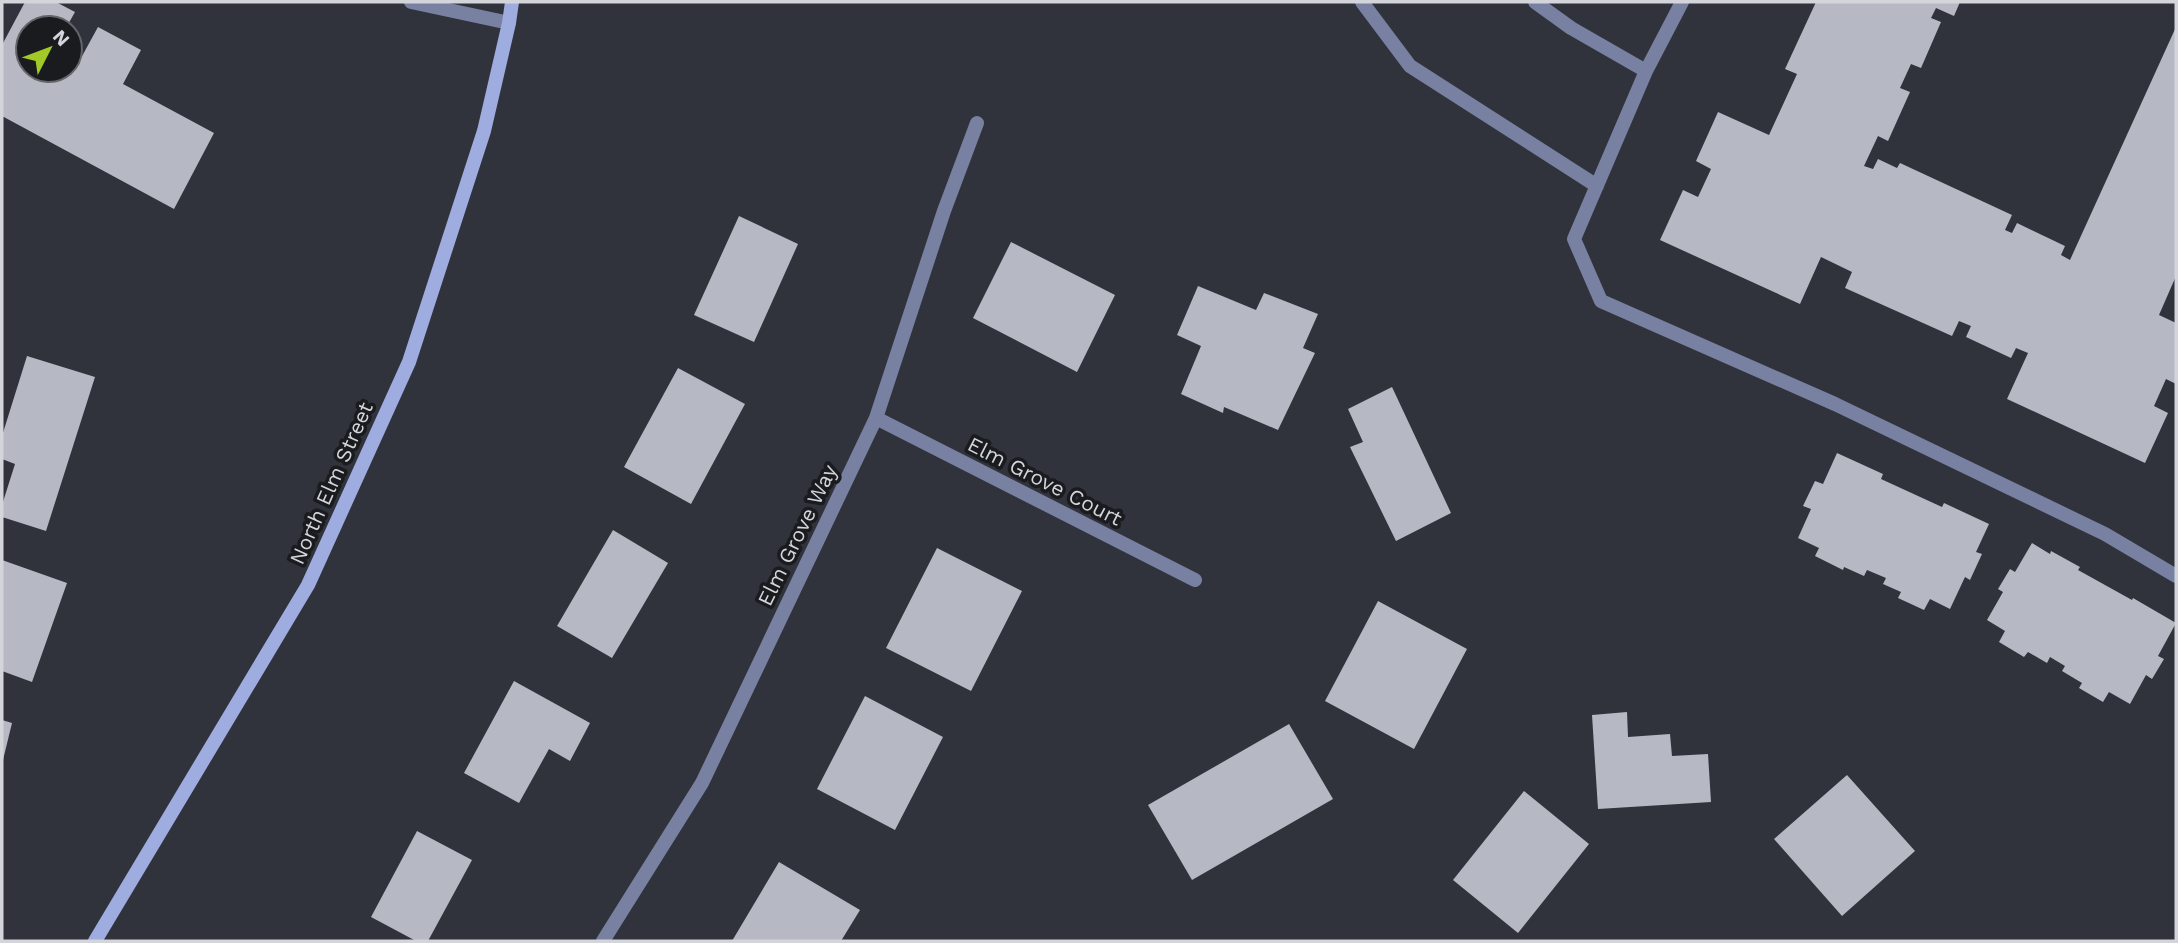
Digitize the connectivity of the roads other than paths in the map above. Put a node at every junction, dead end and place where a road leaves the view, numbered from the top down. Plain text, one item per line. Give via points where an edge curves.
1 (411, 2) edge
2 (512, 2) edge
3 (1362, 2) edge
4 (1535, 2) edge
5 (1682, 2) edge
6 (509, 23) junction
7 (1646, 71) junction
8 (977, 123) dead end
9 (1597, 186) junction
10 (876, 418) junction
11 (2176, 576) edge
12 (1195, 580) dead end
13 (95, 941) edge
14 (603, 941) edge

1 - 6 street
2 - 6 main road, North Elm Street
3 - 9 street via 1410,66
4 - 7 street
5 - 7 street
6 - 13 main road, North Elm Street via 484,131 409,362 308,585
7 - 9 street
8 - 10 street, Elm Grove Way
9 - 11 street via 1574,239 1601,301 1835,404 2105,534
10 - 12 street, Elm Grove Court
10 - 14 street, Elm Grove Way via 702,783

